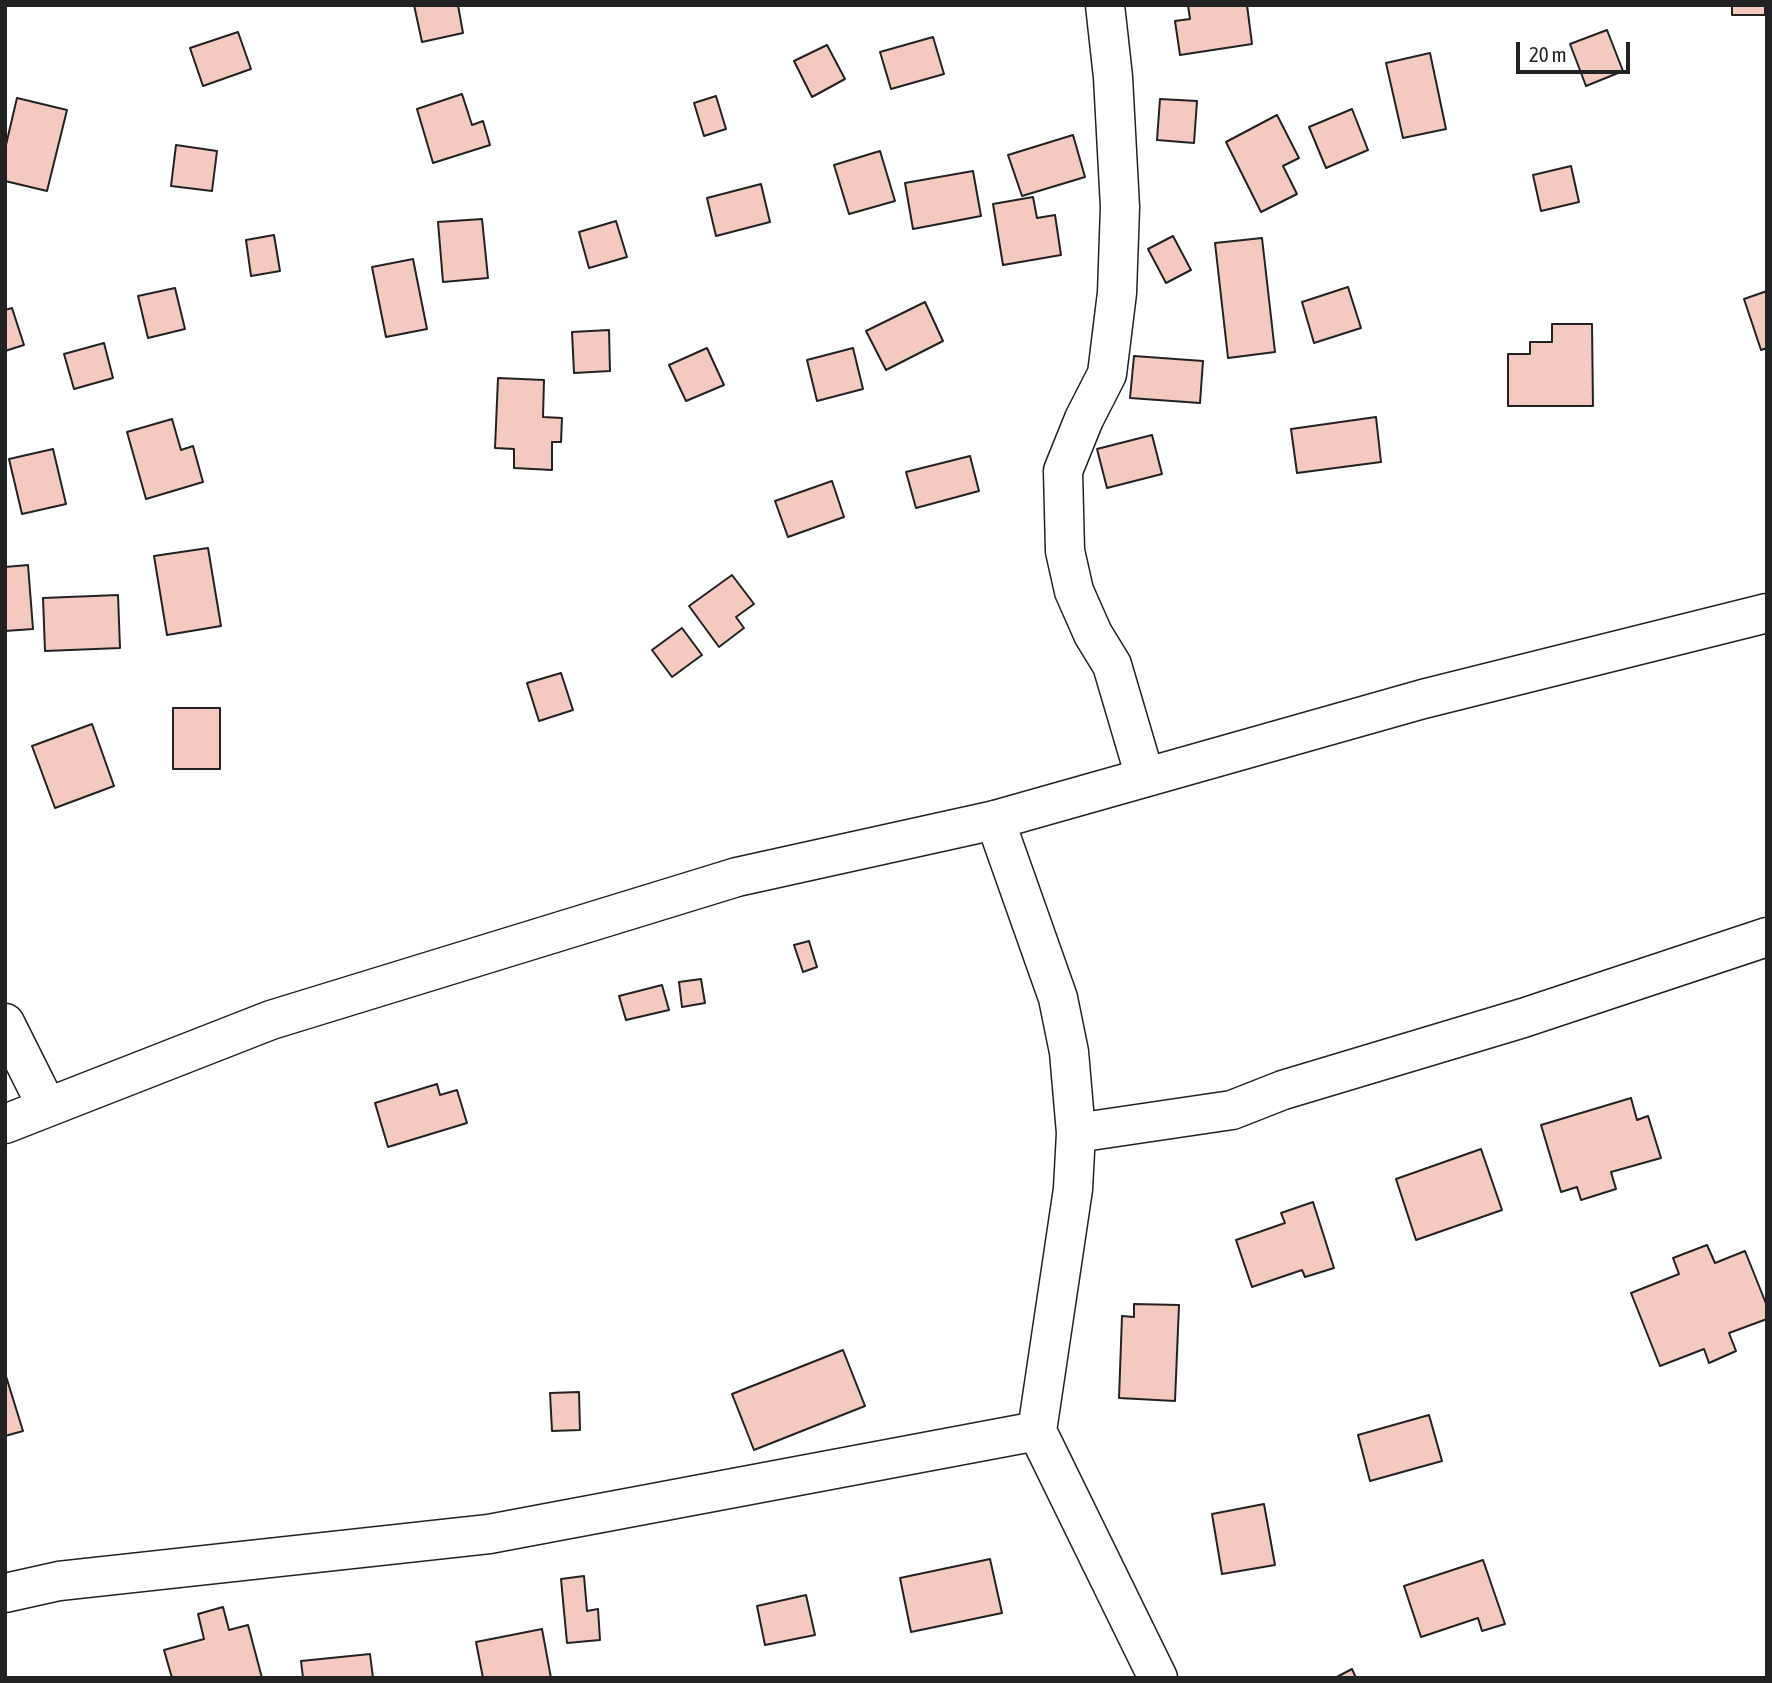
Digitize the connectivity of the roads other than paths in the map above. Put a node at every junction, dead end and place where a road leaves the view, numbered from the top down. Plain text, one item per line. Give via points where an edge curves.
1 (1105, 5) edge
2 (1767, 613) edge
3 (1145, 777) junction
4 (995, 820) junction
5 (1767, 937) edge
6 (5, 1023) edge
7 (47, 1107) junction
8 (5, 1124) edge
9 (1076, 1133) junction
10 (1037, 1431) junction
11 (5, 1592) edge
12 (1158, 1678) edge

1 - 3 street via 1120,207 1117,293 1107,374 1063,471 1065,551 1074,592 1112,665
2 - 3 street via 1423,699
3 - 4 street
4 - 7 street via 724,881 271,1020
4 - 9 street via 1058,999 1069,1052
5 - 9 street via 1232,1110
6 - 7 street
7 - 8 street
9 - 10 street via 1073,1189
10 - 11 street via 489,1534 59,1581
10 - 12 street

